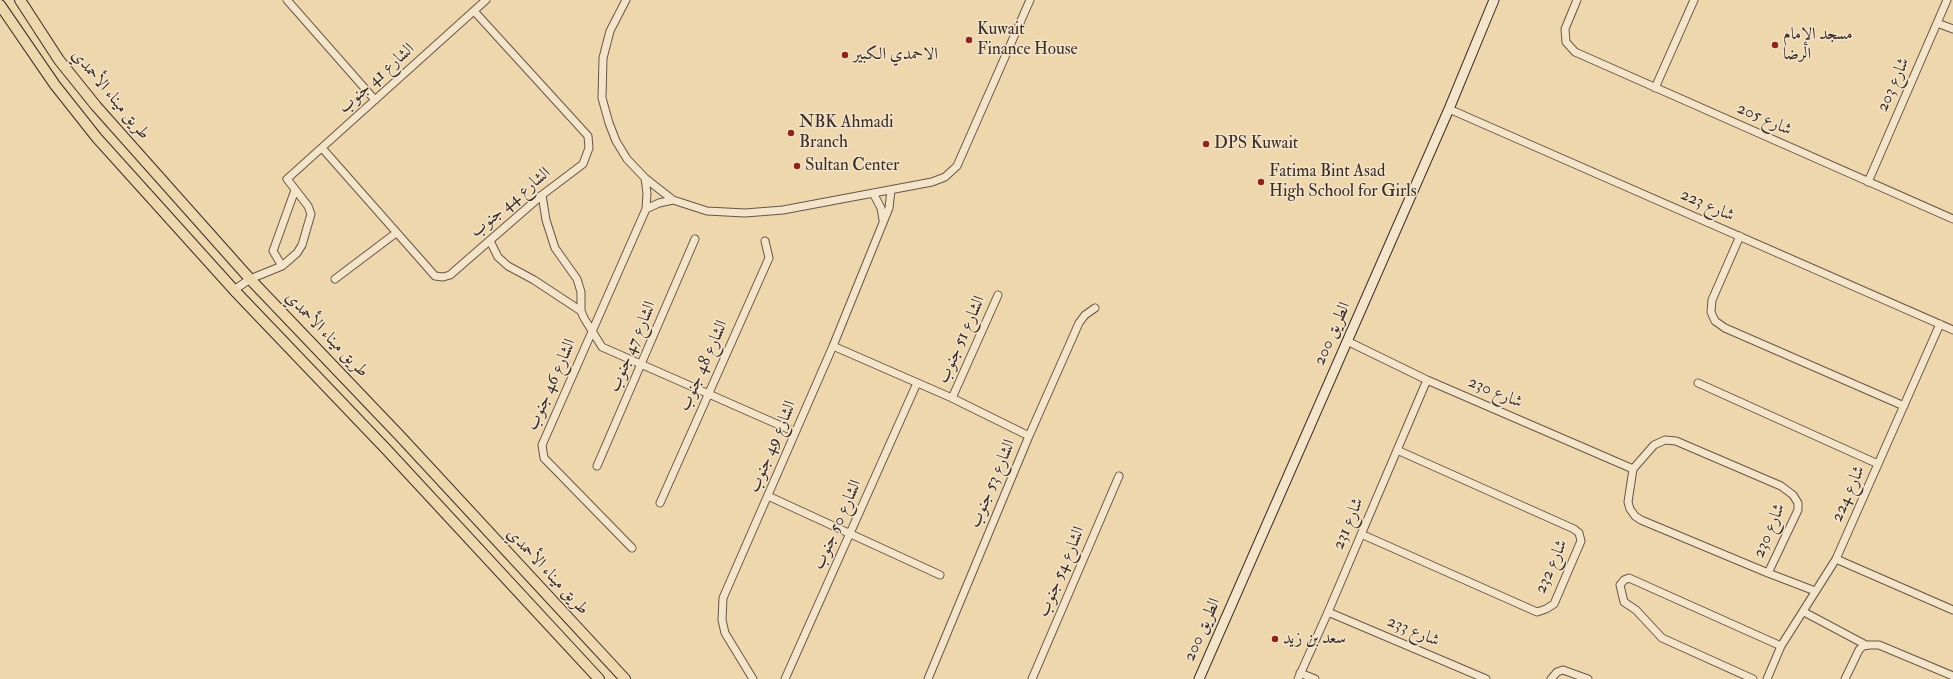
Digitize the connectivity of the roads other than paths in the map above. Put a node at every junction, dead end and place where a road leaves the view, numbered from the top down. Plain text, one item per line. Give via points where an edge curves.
1 (20, 0) edge
2 (287, 0) edge
3 (486, 0) edge
4 (626, 0) edge
5 (1030, 0) edge
6 (1494, 0) edge
7 (1577, 0) edge
8 (1694, 0) edge
9 (1947, 0) edge
10 (0, 5) edge
11 (474, 11) junction
12 (1937, 23) junction
13 (1953, 29) edge
14 (1655, 88) junction
15 (375, 100) junction
16 (1449, 109) junction
17 (322, 148) junction
18 (645, 178) junction
19 (1868, 182) junction
20 (295, 190) junction
21 (891, 190) junction
22 (876, 192) junction
23 (542, 195) junction
24 (672, 200) junction
25 (646, 209) junction
26 (1953, 218) edge
27 (882, 224) junction
28 (396, 232) junction
29 (1740, 236) junction
30 (695, 239) dead end
31 (490, 241) junction
32 (765, 241) dead end
33 (282, 266) junction
34 (250, 279) junction
35 (336, 279) dead end
36 (234, 290) junction
37 (998, 295) dead end
38 (1095, 308) dead end
39 (581, 311) junction
40 (1940, 324) junction
41 (1953, 330) edge
42 (592, 331) junction
43 (1347, 341) junction
44 (833, 346) junction
45 (642, 366) junction
46 (1427, 380) junction
47 (917, 383) junction
48 (1698, 383) dead end
49 (708, 394) junction
50 (952, 398) junction
51 (1904, 406) junction
52 (795, 432) junction
53 (1029, 436) junction
54 (1397, 450) junction
55 (1878, 464) junction
56 (597, 466) dead end
57 (1633, 469) junction
58 (1119, 476) dead end
59 (768, 496) junction
60 (660, 503) dead end
61 (850, 534) junction
62 (1361, 534) junction
63 (632, 548) dead end
64 (1836, 559) junction
65 (1768, 573) junction
66 (940, 575) dead end
67 (1815, 591) junction
68 (1953, 610) edge
69 (1328, 612) junction
70 (1804, 612) junction
71 (1866, 645) junction
72 (1781, 646) junction
73 (1299, 676) edge
74 (1953, 676) edge
75 (599, 679) edge
76 (625, 679) edge
77 (753, 679) edge
78 (785, 679) edge
79 (928, 679) edge
80 (1032, 679) edge
81 (1199, 679) edge
82 (1315, 679) edge
83 (1486, 679) edge
84 (1551, 679) edge
85 (1588, 679) edge
86 (1753, 679) edge
87 (1767, 679) edge
88 (1845, 679) edge

1 - 34 main road, طريق ميناء الأحمدي via 59,60 96,106
2 - 15 street
3 - 11 street, الشارع 41 جنوب
4 - 18 street via 610,31 602,58 602,98 608,123 616,141 627,159
5 - 21 street via 957,166 944,177 932,182
6 - 16 main road, الطريق 200
7 - 14 street, شارع 205 via 1565,29 1566,42 1582,56
8 - 14 street
9 - 12 street, شارع 203
10 - 36 main road, طريق ميناء الأحمدي via 55,85 97,138
11 - 15 street, الشارع 41 جنوب
11 - 23 street, الشارع 44 جنوب via 588,136 590,148 583,164
12 - 13 street
12 - 19 street, شارع 203
14 - 19 street, شارع 205
15 - 17 street, الشارع 41 جنوب
16 - 29 street, شارع 223
16 - 43 main road, الطريق 200
17 - 20 street, الشارع 41 جنوب via 287,179
17 - 28 street, الشارع 44 جنوب
18 - 24 street
18 - 25 street, الشارع 46 جنوب
19 - 26 street, شارع 205
20 - 33 street via 273,251
20 - 33 street via 311,214 302,245
21 - 22 street
21 - 27 street, الشارع 49 جنوب via 889,208
22 - 24 street via 783,210 745,213 707,211
22 - 27 street
23 - 31 street, الشارع 44 جنوب
23 - 39 street via 546,220 555,248 577,279 581,292
24 - 25 street
25 - 42 street, الشارع 46 جنوب
27 - 44 street, الشارع 49 جنوب
28 - 31 street, الشارع 44 جنوب via 435,276 443,277 450,275
28 - 35 street
29 - 40 street, شارع 223
29 - 51 street via 1712,300 1712,315 1718,324
30 - 45 street, الشارع 47 جنوب
31 - 39 street via 498,257 508,266
32 - 49 street, الشارع 48 جنوب via 769,258
33 - 34 street
34 - 36 street
34 - 76 main road, طريق ميناء الأحمدي via 399,435
36 - 75 main road, طريق ميناء الأحمدي via 386,449
37 - 50 street, الشارع 51 جنوب
38 - 53 street, الشارع 53 جنوب via 1079,323
39 - 42 street
40 - 41 street, شارع 223
40 - 51 street, شارع 224
42 - 45 street via 602,347
42 - 63 street, الشارع 46 جنوب via 542,445 544,458
43 - 46 street, شارع 230
43 - 81 main road, الطريق 200
44 - 47 street
44 - 52 street, الشارع 49 جنوب
45 - 49 street
45 - 56 street, الشارع 47 جنوب
46 - 54 street, شارع 231
46 - 57 street, شارع 230
47 - 50 street
47 - 61 street, الشارع 50 جنوب
48 - 55 street
49 - 52 street
49 - 60 street, الشارع 48 جنوب
50 - 53 street
51 - 55 street, شارع 224
52 - 59 street, الشارع 49 جنوب
53 - 79 street, الشارع 53 جنوب
54 - 62 street, شارع 231
54 - 62 street, شارع 232 via 1574,529 1579,533 1581,541 1554,604 1537,612
55 - 64 street, شارع 224
57 - 65 street, شارع 230 via 1628,502 1635,516
57 - 65 street, شارع 230 via 1657,442 1672,440 1789,491 1798,503 1798,510
58 - 80 street, الشارع 54 جنوب
59 - 61 street
59 - 77 street, الشارع 49 جنوب via 724,598 722,620 725,633
61 - 66 street
61 - 78 street, الشارع 50 جنوب
62 - 69 street, شارع 231
64 - 67 street, شارع 224
64 - 68 street
65 - 67 street, شارع 230
67 - 70 street, شارع 224
69 - 73 street, شارع 231
69 - 83 street, شارع 233
70 - 71 street
70 - 72 street, شارع 224
71 - 74 street via 1879,645
71 - 88 street via 1859,650
72 - 86 street via 1629,578 1620,585 1624,602 1636,610 1662,638
72 - 87 street, شارع 224
73 - 82 street
84 - 85 street via 1563,670

